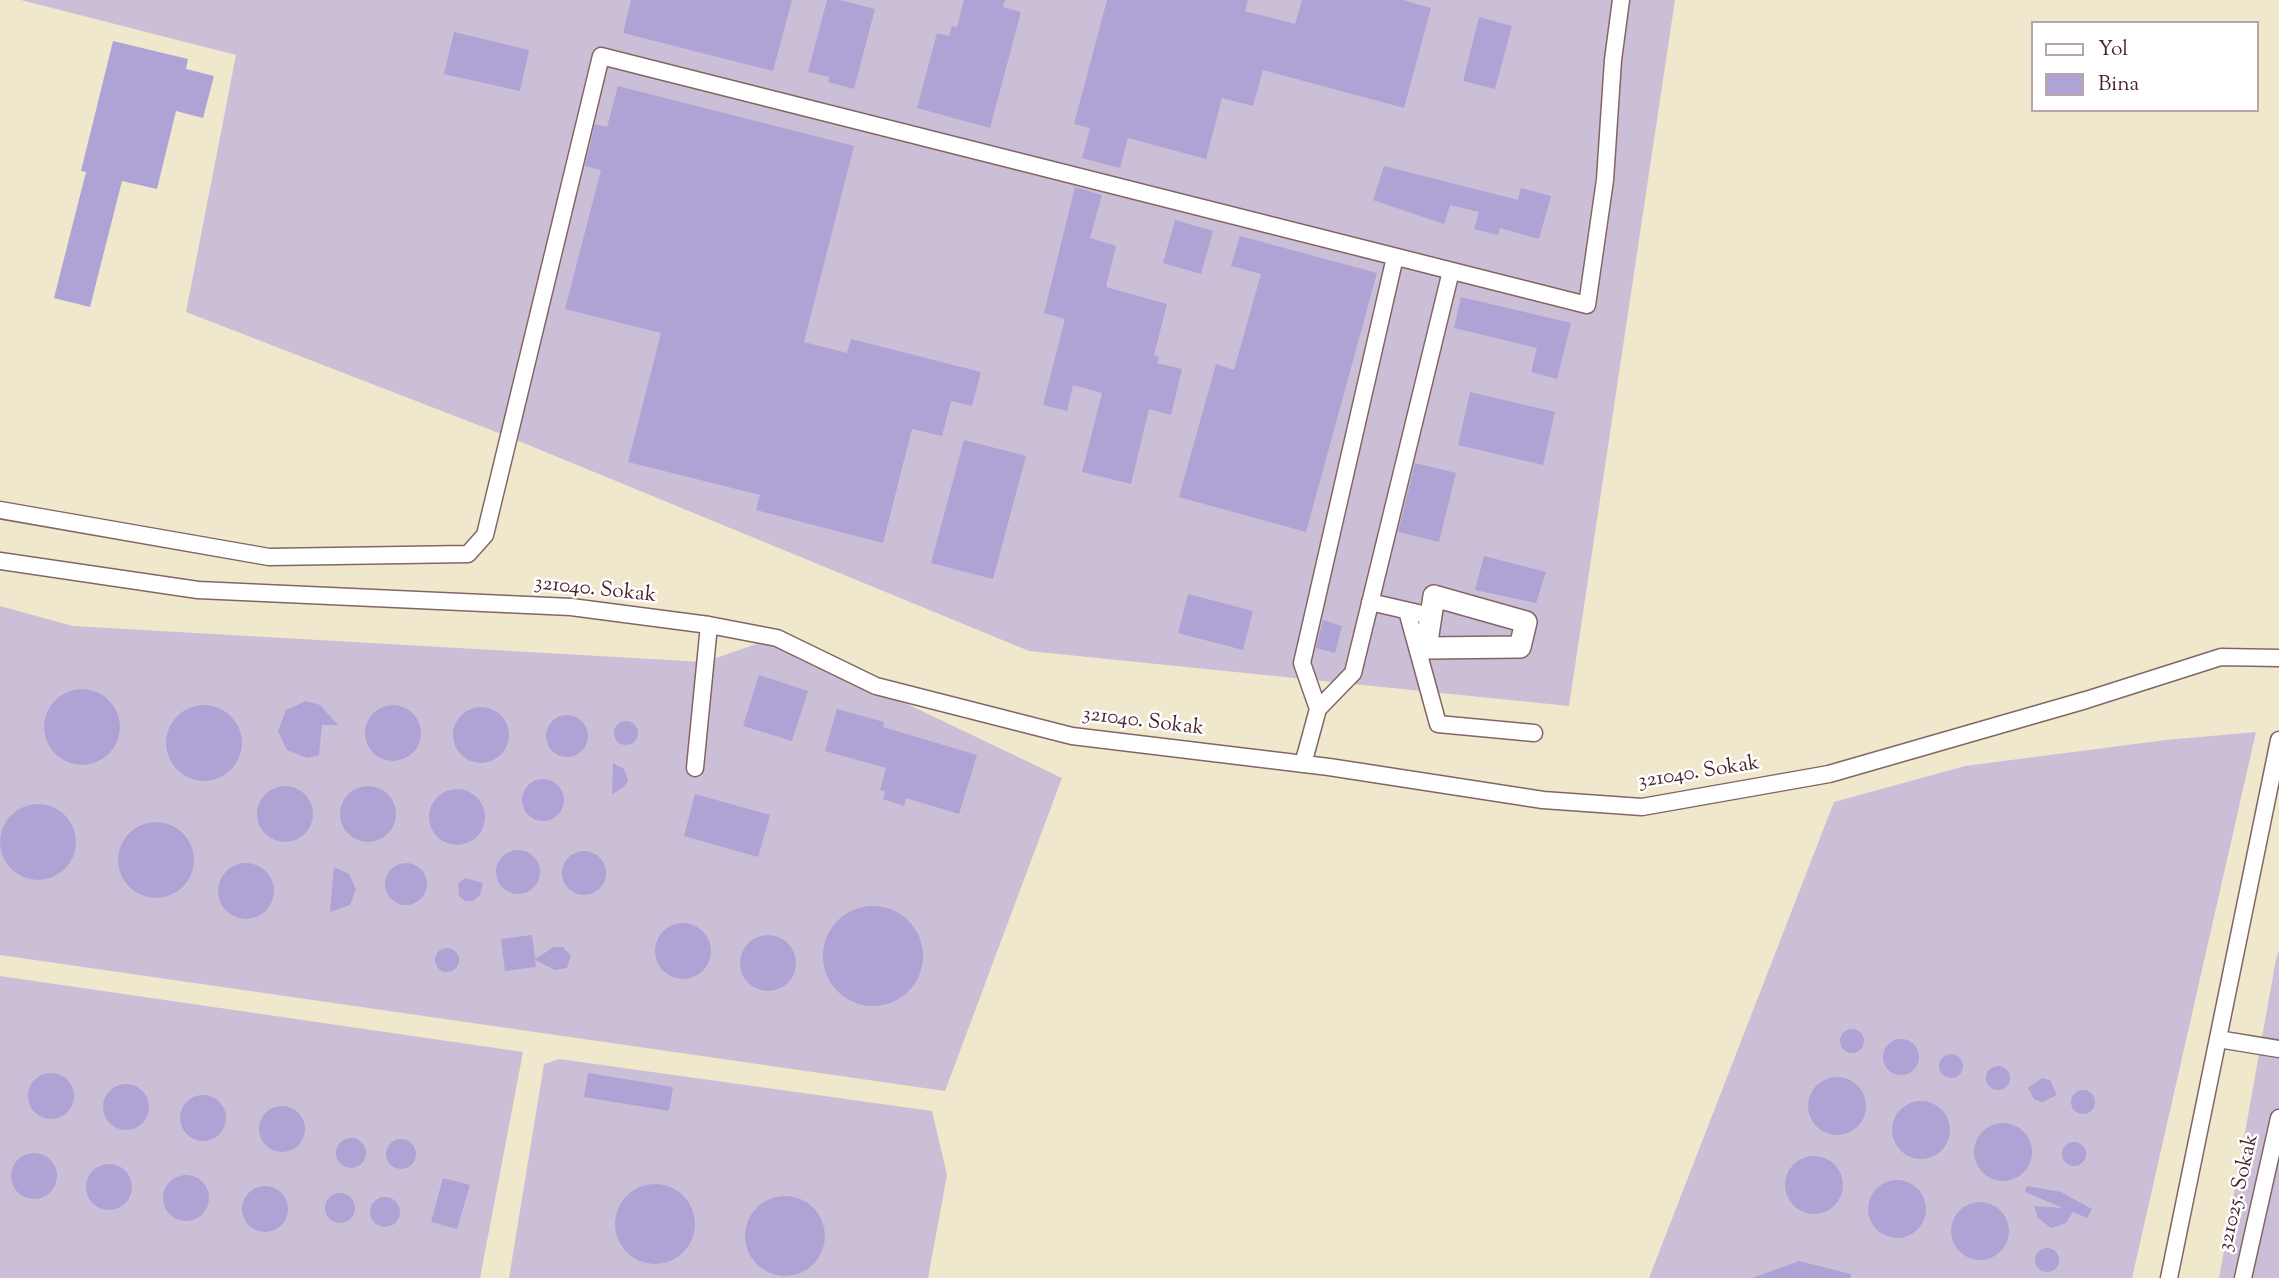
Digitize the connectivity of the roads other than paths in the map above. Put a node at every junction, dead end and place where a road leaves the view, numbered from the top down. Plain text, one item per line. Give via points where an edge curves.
1 (1621, 0) edge
2 (1395, 257) junction
3 (1451, 271) junction
4 (0, 510) edge
5 (0, 561) edge
6 (1370, 602) junction
7 (1407, 611) junction
8 (1431, 616) junction
9 (709, 625) junction
10 (2279, 657) edge
11 (1318, 709) junction
12 (1534, 733) dead end
13 (2279, 740) edge
14 (1303, 764) junction
15 (695, 768) dead end
16 (2218, 1039) junction
17 (2279, 1049) edge
18 (2279, 1118) edge
19 (2169, 1278) edge
20 (2243, 1278) edge

1 - 3 street via 1605,180 1587,305
2 - 3 street
2 - 4 street via 601,55 485,535 468,554 269,558
2 - 11 street via 1302,663
3 - 6 street
5 - 9 street, 321040. Sokak via 198,590 571,607
6 - 7 street
6 - 11 street via 1353,673
7 - 8 street
7 - 12 street via 1438,724
8 - 8 street via 1426,648 1520,647 1526,622 1434,596
9 - 14 street, 321040. Sokak via 777,638 876,686 1072,736
9 - 15 street
10 - 14 street, 321040. Sokak via 2221,657 1829,774 1642,807 1543,800
11 - 14 street
13 - 16 street
16 - 17 street
16 - 19 street
18 - 20 street, 321025. Sokak

